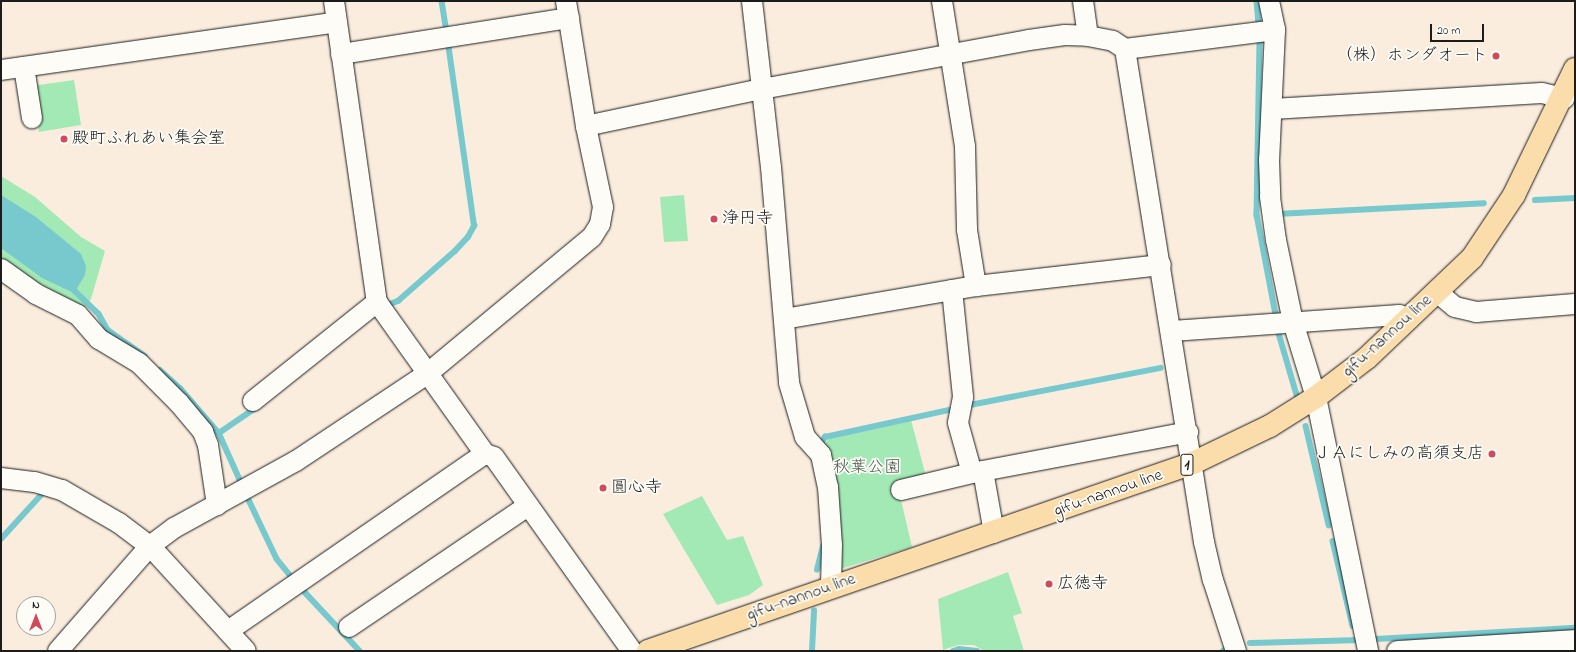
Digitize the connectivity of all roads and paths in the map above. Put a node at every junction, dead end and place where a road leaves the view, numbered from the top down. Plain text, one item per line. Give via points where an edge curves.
1 (334, 1) edge
2 (752, 1) edge
3 (942, 1) edge
4 (1083, 1) edge
5 (1269, 1) edge
6 (568, 10) edge
7 (337, 22) junction
8 (1275, 30) junction
9 (1088, 36) junction
10 (1125, 49) junction
11 (341, 54) junction
12 (950, 54) junction
13 (24, 67) junction
14 (1575, 69) edge
15 (1, 70) edge
16 (762, 89) junction
17 (1564, 98) junction
18 (1272, 109) junction
19 (32, 118) dead end
20 (586, 126) junction
21 (1161, 265) junction
22 (1, 269) edge
23 (976, 286) junction
24 (952, 290) junction
25 (1437, 292) junction
26 (377, 302) junction
27 (1575, 304) edge
28 (784, 319) junction
29 (1409, 319) junction
30 (1293, 322) junction
31 (1172, 331) junction
32 (427, 374) junction
33 (1316, 397) junction
34 (253, 401) dead end
35 (1188, 432) junction
36 (485, 454) junction
37 (1193, 463) junction
38 (978, 472) junction
39 (1, 478) edge
40 (901, 490) dead end
41 (217, 505) junction
42 (528, 506) junction
43 (994, 533) junction
44 (150, 546) junction
45 (831, 586) junction
46 (349, 626) dead end
47 (228, 631) junction
48 (1575, 640) edge
49 (58, 651) edge
50 (246, 651) edge
51 (632, 651) edge
52 (648, 651) edge
53 (1236, 651) edge
54 (1368, 651) edge
55 (1397, 651) edge

1 - 7 street
2 - 16 street
3 - 12 street
4 - 9 street
5 - 8 street
6 - 11 street
6 - 20 street
7 - 11 street
7 - 13 street
8 - 10 street
8 - 18 street
9 - 10 street via 1113,41
9 - 12 street via 1065,35
10 - 21 street
11 - 26 street
12 - 16 street
12 - 23 street via 965,147 968,230
13 - 15 street
13 - 19 street
14 - 17 main road, gifu-nannou line / 1
16 - 20 street
16 - 28 street
17 - 18 street via 1542,93
17 - 25 main road, gifu-nannou line / 1 via 1514,195 1472,258
18 - 30 street via 1270,198
20 - 32 street via 603,207 600,224 592,237
21 - 23 street
21 - 31 street
22 - 41 street via 36,294 78,315 99,338 139,363 179,403 206,438
23 - 24 street
24 - 28 street
24 - 38 street via 963,397 958,423
25 - 27 street via 1455,307 1476,312
25 - 29 main road, gifu-nannou line / 1
26 - 32 street
26 - 34 street
28 - 45 street via 789,383 805,438 821,455 828,487 832,544
29 - 30 street via 1399,315
29 - 33 main road, gifu-nannou line / 1 via 1367,358
30 - 31 street
30 - 33 street
31 - 35 street
32 - 36 street
32 - 41 street via 296,461
33 - 37 main road, gifu-nannou line / 1 via 1270,426
33 - 54 street
35 - 37 street
35 - 38 street
36 - 42 street via 494,458
36 - 47 street
37 - 43 main road, gifu-nannou line / 1
37 - 53 street via 1213,580
38 - 40 street
38 - 43 street
39 - 44 street via 35,482 62,490 119,523
41 - 44 street via 174,528
42 - 46 street
42 - 51 street
43 - 45 main road, gifu-nannou line / 1
44 - 47 street
44 - 49 street
45 - 52 main road, gifu-nannou line / 1
47 - 50 street
48 - 55 street

